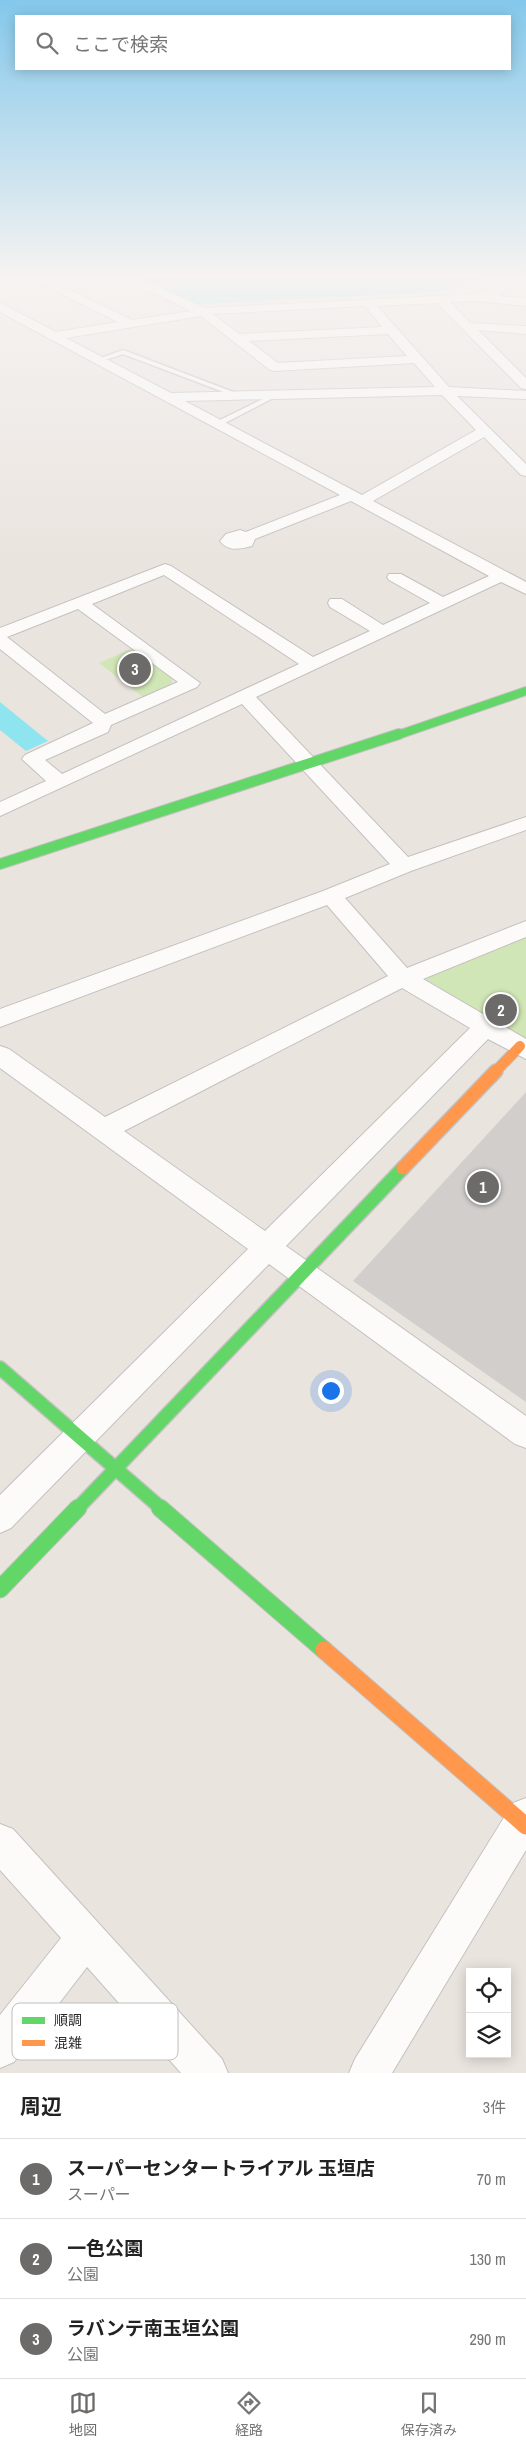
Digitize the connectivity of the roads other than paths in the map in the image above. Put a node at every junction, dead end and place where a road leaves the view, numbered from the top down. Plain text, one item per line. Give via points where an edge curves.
1 (119, 371) edge
2 (172, 371) edge
3 (429, 371) edge
4 (512, 371) edge
5 (526, 385) edge
6 (445, 391) junction
7 (276, 395) junction
8 (526, 395) edge
9 (239, 396) junction
10 (169, 397) junction
11 (218, 424) junction
12 (485, 431) junction
13 (526, 472) edge
14 (357, 499) junction
15 (246, 537) dead end
16 (502, 576) junction
17 (395, 577) dead end
18 (526, 589) edge
19 (80, 603) junction
20 (336, 604) dead end
21 (443, 604) junction
22 (383, 632) junction
23 (0, 634) edge
24 (0, 640) edge
25 (313, 665) junction
26 (526, 691) edge
27 (244, 696) junction
28 (158, 698) junction
29 (103, 722) junction
30 (189, 722) junction
31 (309, 765) junction
32 (60, 782) junction
33 (2, 807) edge
34 (526, 823) edge
35 (0, 864) edge
36 (404, 866) junction
37 (331, 896) junction
38 (526, 929) edge
39 (402, 978) junction
40 (0, 1018) edge
41 (486, 1026) junction
42 (523, 1048) edge
43 (0, 1056) edge
44 (104, 1129) junction
45 (268, 1246) junction
46 (303, 1272) junction
47 (0, 1368) edge
48 (526, 1434) edge
49 (79, 1438) junction
50 (114, 1468) junction
51 (0, 1517) edge
52 (0, 1589) edge
53 (525, 1821) edge
54 (0, 1842) edge
55 (85, 1938) junction
56 (35, 2003) edge
57 (144, 2003) edge
58 (12, 2032) edge
59 (178, 2040) edge
60 (0, 2048) edge
61 (208, 2073) edge
62 (369, 2073) edge

1 - 10 street
2 - 9 lane
3 - 6 street
4 - 5 street
6 - 7 street
6 - 8 street
6 - 12 street
7 - 9 street
7 - 11 lane
9 - 10 street
10 - 11 street
11 - 14 street
12 - 13 street
12 - 14 street
14 - 15 street
14 - 16 street
16 - 18 street
16 - 21 street
17 - 21 street
19 - 23 street
19 - 25 street via 165,569
19 - 28 street via 191,683
20 - 22 street
21 - 22 street
22 - 25 street
24 - 29 street
25 - 27 street
26 - 31 street
27 - 30 street
27 - 31 street
28 - 29 street
28 - 30 street
29 - 32 street via 101,728 32,759
30 - 32 street
31 - 35 street
31 - 36 street
32 - 33 street
34 - 36 street
36 - 37 street
37 - 39 street
37 - 40 street
38 - 39 street
39 - 41 street
39 - 44 street
41 - 42 street
41 - 45 street
42 - 46 street
43 - 44 street
44 - 45 street
45 - 46 street
45 - 49 street
46 - 48 street
46 - 50 street
47 - 49 street
49 - 50 street
49 - 51 street
50 - 52 street
50 - 53 street
53 - 62 street
54 - 55 street
55 - 56 street
55 - 57 street
58 - 60 street
59 - 61 street

